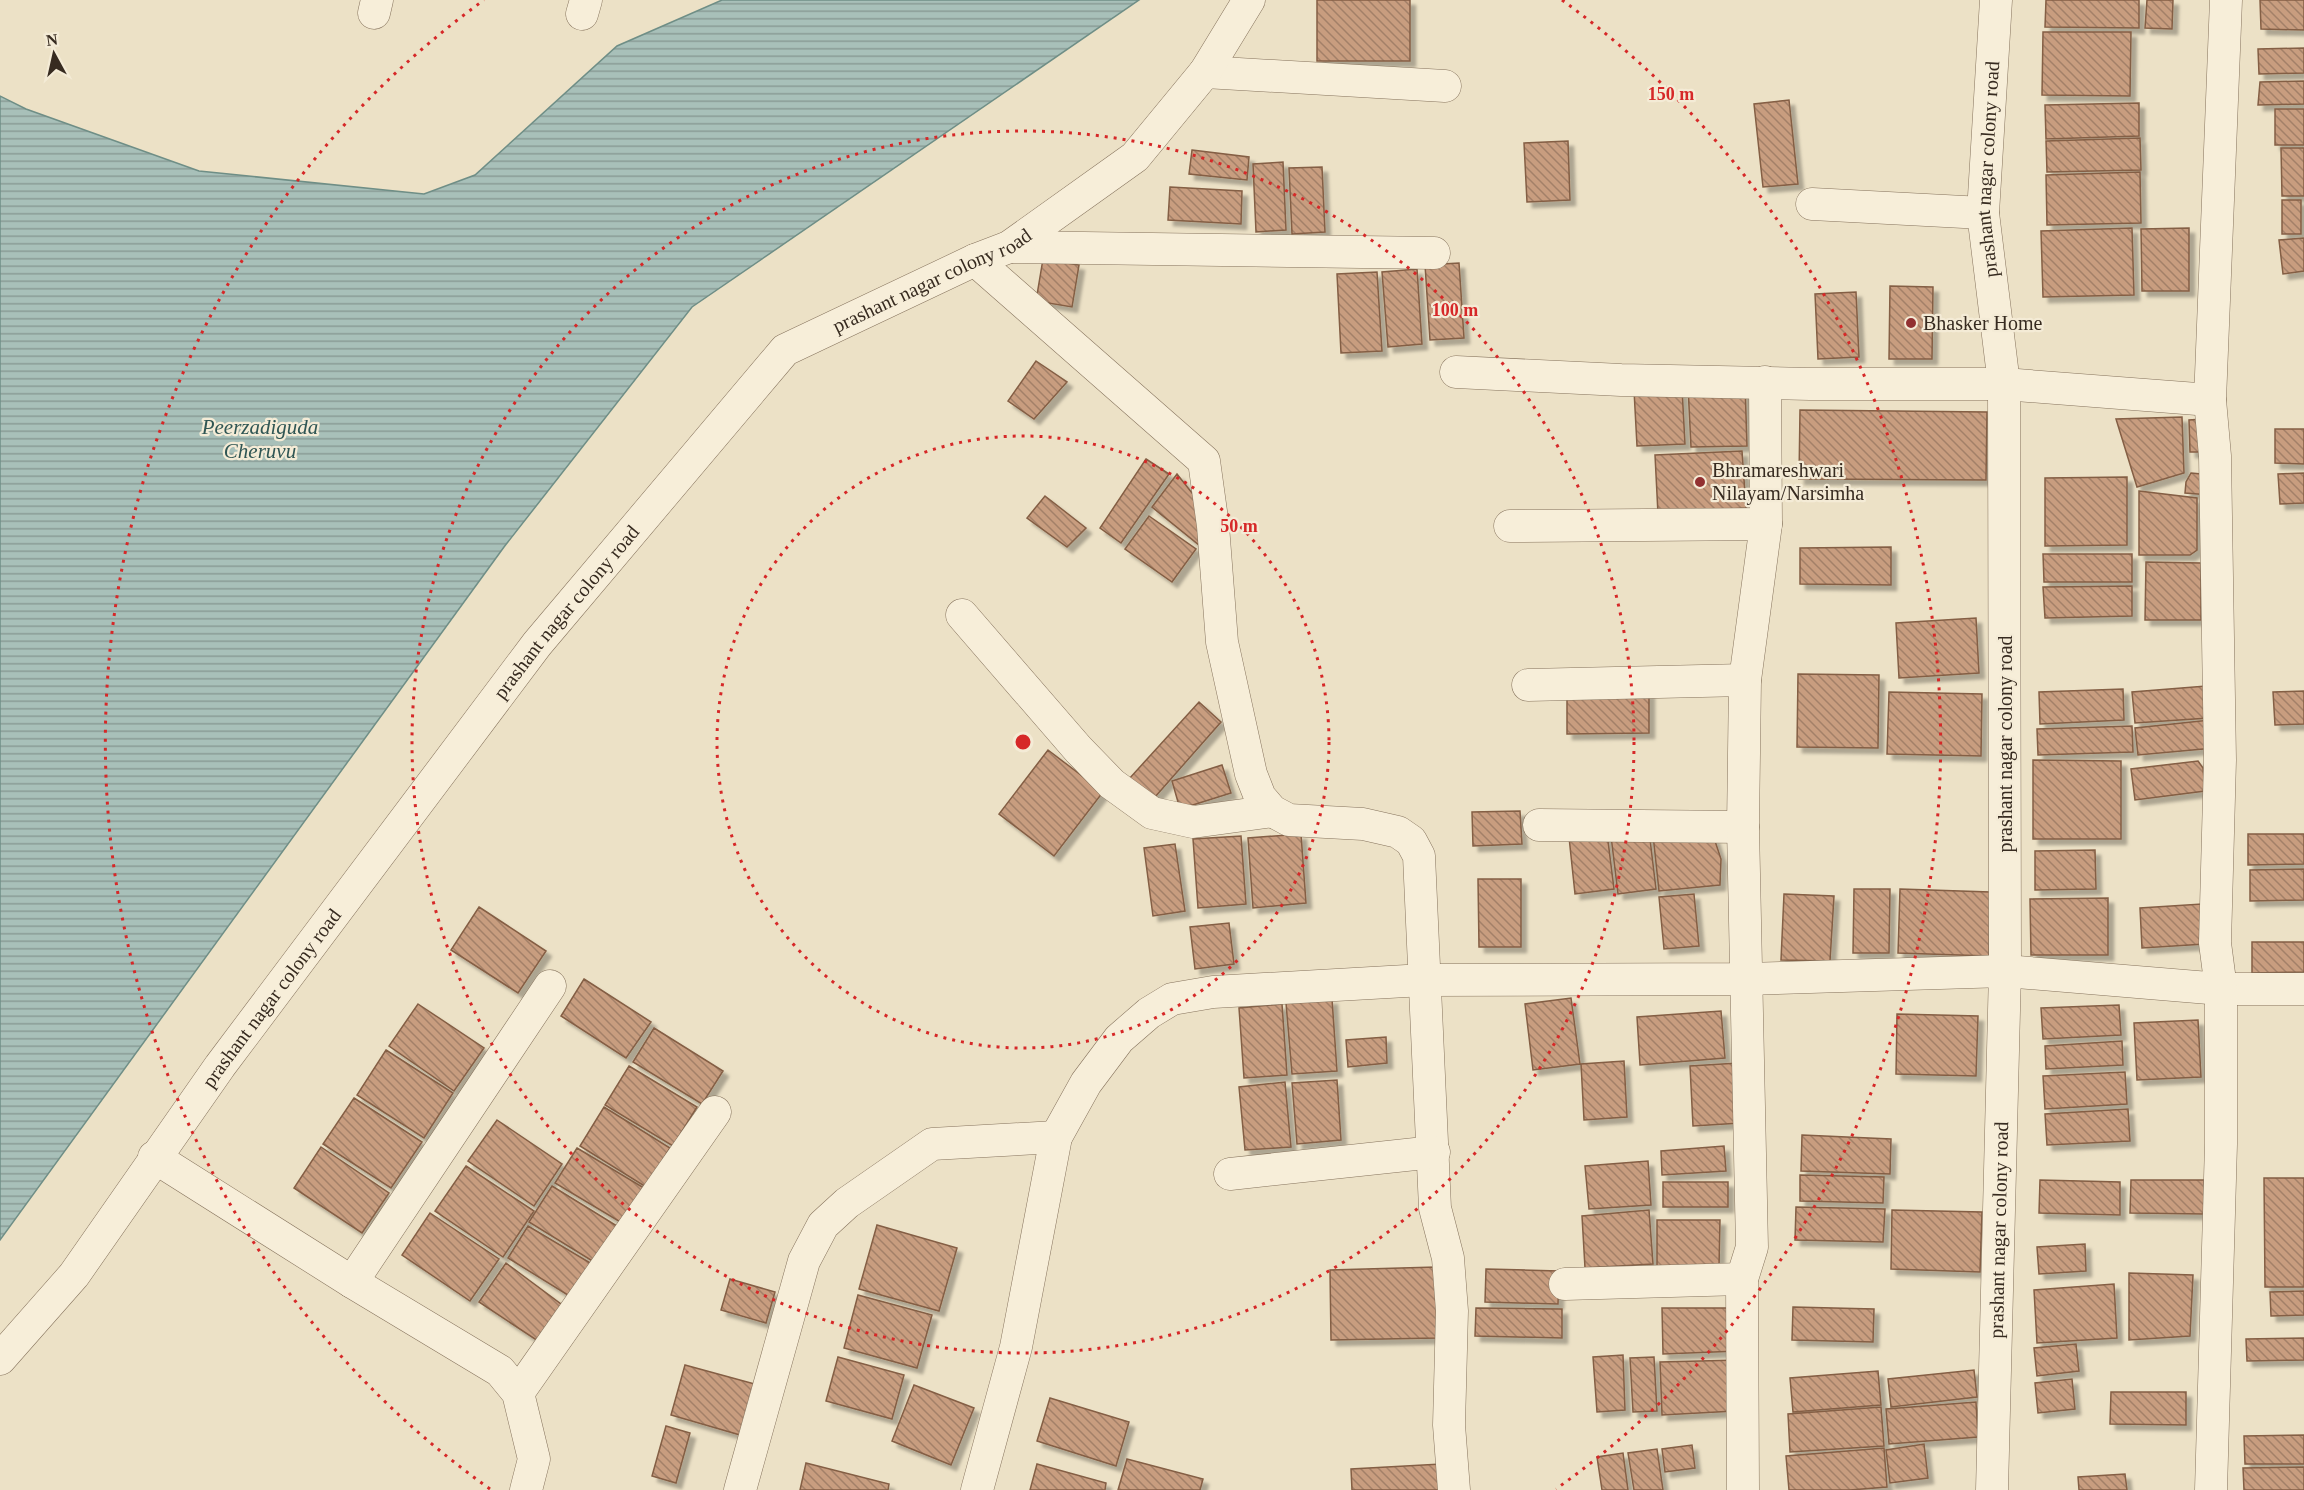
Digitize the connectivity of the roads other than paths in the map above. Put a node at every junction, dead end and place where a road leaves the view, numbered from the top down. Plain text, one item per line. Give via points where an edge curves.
1 (1249, 0) edge
2 (1996, 0) edge
3 (2226, 0) edge
4 (1205, 72) junction
5 (1445, 86) dead end
6 (1812, 204) dead end
7 (1983, 213) junction
8 (1009, 247) junction
9 (1434, 253) dead end
10 (975, 260) junction
11 (1456, 372) dead end
12 (1765, 382) junction
13 (2004, 384) junction
14 (2210, 400) junction
15 (1766, 524) junction
16 (1510, 526) dead end
17 (962, 615) dead end
18 (1745, 680) junction
19 (1528, 686) dead end
20 (1272, 811) junction
21 (1539, 825) dead end
22 (1743, 827) junction
23 (2006, 971) junction
24 (1747, 979) junction
25 (1424, 980) junction
26 (550, 986) dead end
27 (2220, 989) junction
28 (2304, 989) edge
29 (715, 1112) dead end
30 (1056, 1137) junction
31 (1434, 1152) junction
32 (154, 1157) junction
33 (1230, 1174) dead end
34 (1742, 1279) junction
35 (352, 1282) junction
36 (1565, 1284) dead end
37 (0, 1359) edge
38 (518, 1393) junction
39 (526, 1490) edge
40 (740, 1490) edge
41 (977, 1490) edge
42 (1454, 1490) edge
43 (1743, 1490) edge
44 (1992, 1490) edge
45 (2211, 1490) edge

1 - 4 street, prashant nagar colony road
2 - 7 street, prashant nagar colony road
3 - 14 street
4 - 5 street
4 - 8 street, prashant nagar colony road via 1135,157
6 - 7 street
7 - 13 street, prashant nagar colony road
8 - 9 street
8 - 10 street, prashant nagar colony road
10 - 20 street via 1204,461 1222,642 1251,774 1260,797
10 - 32 street, prashant nagar colony road via 785,350 537,644
11 - 12 street
12 - 13 street
12 - 15 street
13 - 14 street
13 - 23 street, prashant nagar colony road
14 - 27 street via 2216,468 2220,760 2215,943
15 - 16 street
15 - 18 street
17 - 20 street via 1078,750 1112,784 1152,813 1193,822
18 - 19 street
18 - 22 street
20 - 25 street via 1289,820 1363,824 1398,832 1411,841 1419,856
21 - 22 street
22 - 24 street
23 - 24 street
23 - 27 street
23 - 44 street, prashant nagar colony road
24 - 25 street
24 - 34 street via 1752,1247
25 - 30 street via 1213,992 1172,999 1119,1039 1086,1083
25 - 31 street
26 - 35 street
27 - 28 street
27 - 45 street via 2221,1144
29 - 38 street
30 - 40 street via 932,1144 823,1225 804,1261
30 - 41 street via 1016,1347
31 - 33 street
31 - 42 street via 1435,1208 1448,1258 1452,1311 1449,1425
32 - 35 street
32 - 37 street, prashant nagar colony road via 74,1275
34 - 36 street
34 - 43 street
35 - 38 street via 500,1371
38 - 39 street via 534,1459

